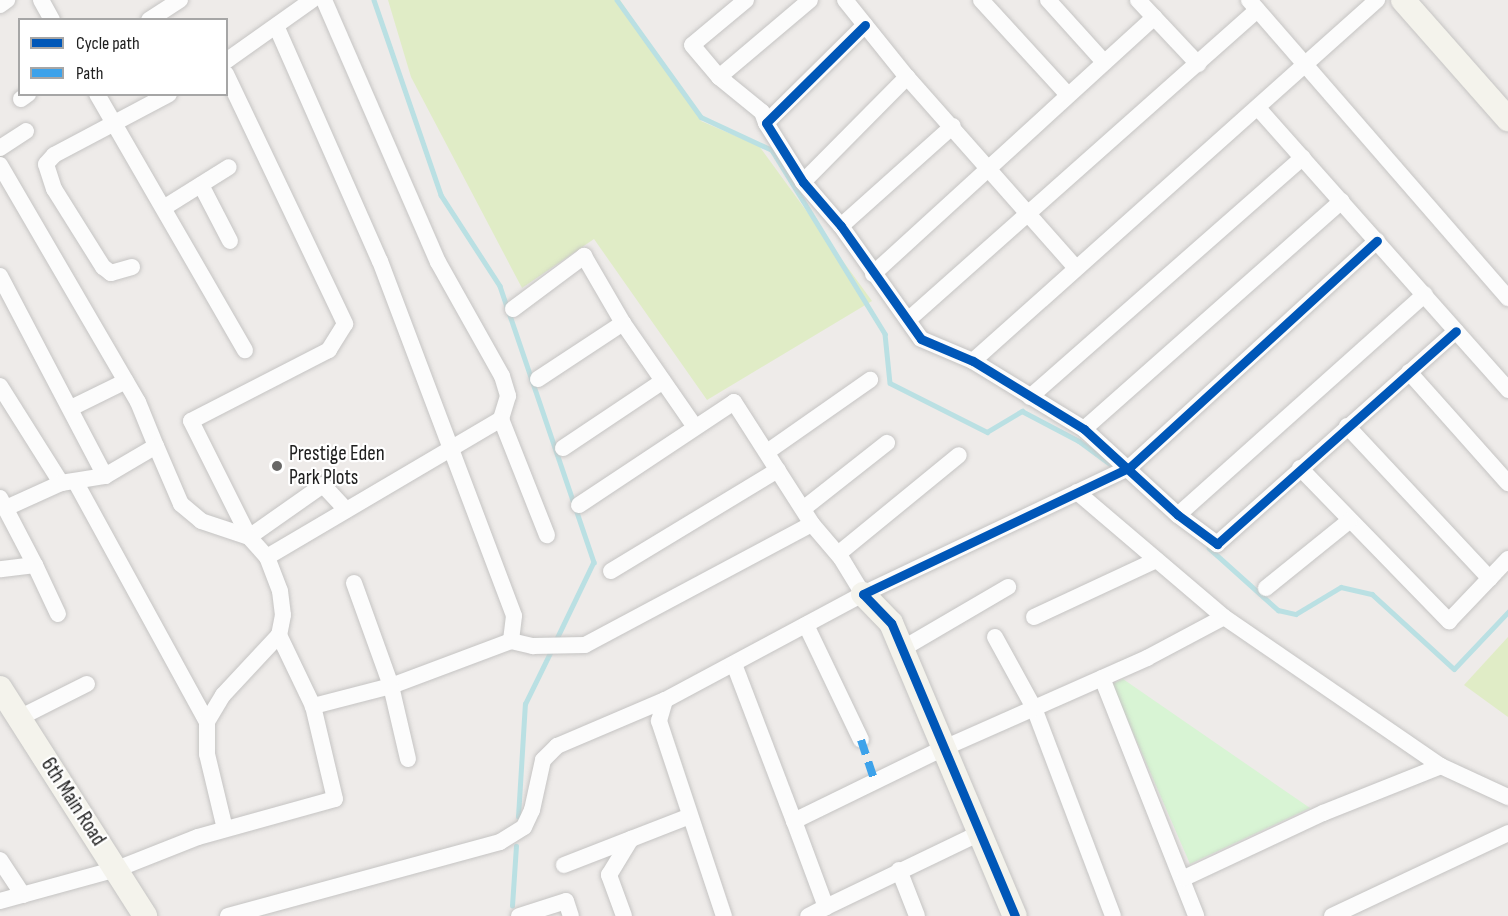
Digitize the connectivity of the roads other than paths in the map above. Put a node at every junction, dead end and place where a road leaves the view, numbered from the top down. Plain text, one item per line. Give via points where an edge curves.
1 (7, 0) edge
2 (41, 0) edge
3 (180, 0) edge
4 (312, 0) edge
5 (324, 0) edge
6 (746, 0) edge
7 (810, 0) edge
8 (845, 0) edge
9 (981, 0) edge
10 (1048, 0) edge
11 (1138, 0) edge
12 (1377, 0) edge
13 (1403, 0) edge
14 (0, 5) edge
15 (1253, 5) edge
16 (1154, 17) junction
17 (51, 18) edge
18 (153, 18) edge
19 (865, 25) junction
20 (277, 28) junction
21 (228, 60) edge
22 (1104, 62) junction
23 (1304, 63) junction
24 (1197, 64) junction
25 (719, 77) junction
26 (907, 77) junction
27 (228, 78) edge
28 (1067, 94) junction
29 (98, 96) edge
30 (166, 96) edge
31 (1258, 108) junction
32 (1508, 119) edge
33 (766, 123) junction
34 (116, 125) junction
35 (953, 126) junction
36 (26, 131) dead end
37 (0, 148) edge
38 (1303, 158) junction
39 (0, 165) edge
40 (230, 167) dead end
41 (988, 167) junction
42 (803, 182) junction
43 (201, 185) junction
44 (1342, 201) junction
45 (165, 207) junction
46 (1027, 216) junction
47 (841, 226) junction
48 (230, 241) dead end
49 (1377, 241) junction
50 (132, 267) dead end
51 (1076, 268) junction
52 (873, 274) junction
53 (0, 276) edge
54 (1425, 294) junction
55 (1508, 298) edge
56 (513, 309) dead end
57 (908, 320) junction
58 (623, 323) junction
59 (1456, 331) junction
60 (245, 350) dead end
61 (973, 360) junction
62 (1409, 372) junction
63 (538, 379) dead end
64 (870, 380) dead end
65 (126, 381) junction
66 (663, 381) junction
67 (0, 386) edge
68 (1508, 390) edge
69 (1030, 397) junction
70 (71, 408) junction
71 (501, 419) junction
72 (1347, 426) junction
73 (695, 427) junction
74 (1084, 429) junction
75 (887, 443) dead end
76 (156, 446) junction
77 (453, 448) junction
78 (563, 448) dead end
79 (767, 452) junction
80 (959, 455) dead end
81 (1129, 468) junction
82 (1300, 468) junction
83 (778, 470) junction
84 (105, 477) junction
85 (68, 482) junction
86 (1508, 483) edge
87 (1080, 491) junction
88 (3, 503) edge
89 (579, 505) dead end
90 (803, 509) junction
91 (346, 510) junction
92 (1178, 515) junction
93 (1349, 521) junction
94 (812, 524) junction
95 (547, 535) dead end
96 (249, 537) junction
97 (838, 554) junction
98 (267, 557) junction
99 (1508, 559) edge
100 (1156, 560) junction
101 (35, 565) junction
102 (0, 569) edge
103 (611, 571) dead end
104 (1490, 579) junction
105 (354, 583) dead end
106 (1008, 587) dead end
107 (1266, 588) dead end
108 (863, 594) junction
109 (58, 614) dead end
110 (1034, 617) dead end
111 (1224, 617) junction
112 (806, 625) junction
113 (279, 635) junction
114 (995, 637) dead end
115 (511, 641) junction
116 (902, 649) junction
117 (734, 664) junction
118 (1102, 678) junction
119 (87, 684) dead end
120 (390, 686) junction
121 (0, 688) edge
122 (665, 700) junction
123 (313, 706) junction
124 (1034, 708) junction
125 (19, 718) junction
126 (207, 722) junction
127 (861, 740) dead end
128 (944, 748) junction
129 (408, 759) dead end
130 (1441, 766) junction
131 (1508, 798) edge
132 (690, 816) junction
133 (794, 821) junction
134 (225, 829) junction
135 (982, 832) junction
136 (1508, 832) edge
137 (631, 839) junction
138 (0, 860) edge
139 (564, 865) dead end
140 (117, 870) junction
141 (899, 870) junction
142 (1184, 878) junction
143 (23, 895) junction
144 (0, 901) edge
145 (826, 907) junction
146 (246, 914) edge
147 (145, 916) edge
148 (228, 916) edge
149 (519, 916) edge
150 (571, 916) edge
151 (624, 916) edge
152 (724, 916) edge
153 (808, 916) edge
154 (917, 916) edge
155 (1015, 916) edge
156 (1113, 916) edge
157 (1196, 916) edge
158 (1332, 916) edge

1 - 14 street
2 - 17 street
3 - 18 street
4 - 20 street
5 - 71 street via 438,262 502,376 508,396
6 - 25 street via 692,45
7 - 25 street
8 - 19 street
9 - 28 street
10 - 22 street
11 - 16 street
12 - 23 street
13 - 32 street
15 - 23 street
15 - 24 street
16 - 22 street
16 - 24 street
19 - 26 street
19 - 33 street
20 - 21 street
20 - 77 street via 380,261
22 - 28 street
23 - 31 street
23 - 55 street
24 - 46 street
25 - 33 street via 753,103
26 - 35 street
26 - 42 street
27 - 96 street via 345,324 329,350 191,421
28 - 41 street
29 - 34 street
30 - 34 street
31 - 38 street
31 - 51 street
33 - 42 street
34 - 45 street
34 - 50 street via 54,155 46,164 54,189 103,267 111,273
35 - 41 street
35 - 47 street
36 - 37 street
38 - 44 street
38 - 69 street
39 - 65 street
40 - 43 street
41 - 46 street
41 - 52 street
42 - 47 street
43 - 45 street
43 - 48 street
44 - 49 street
44 - 74 street
45 - 60 street
46 - 51 street
46 - 57 street
47 - 52 street
49 - 54 street
49 - 81 street
51 - 61 street
52 - 57 street
53 - 70 street
54 - 59 street
54 - 92 street
56 - 58 street via 584,256
57 - 61 street via 930,345
58 - 63 street
58 - 66 street
59 - 62 street
59 - 68 street
61 - 69 street
62 - 72 street
62 - 86 street
64 - 79 street
65 - 70 street
65 - 76 street
66 - 73 street
66 - 78 street
67 - 85 street
69 - 74 street
70 - 84 street
71 - 77 street
71 - 95 street
72 - 82 street
72 - 104 street
73 - 79 street via 734,402
73 - 89 street
74 - 81 street
75 - 90 street
76 - 84 street
76 - 96 street via 181,504 201,521
77 - 91 street
77 - 115 street via 514,616
79 - 83 street
80 - 97 street
81 - 87 street
81 - 92 street
82 - 92 street via 1217,544
82 - 93 street
83 - 90 street
83 - 103 street
84 - 85 street
85 - 88 street
85 - 126 street
87 - 100 street
87 - 108 street
88 - 101 street
90 - 94 street
91 - 96 street via 323,485
91 - 98 street
93 - 104 street via 1449,621
93 - 107 street
94 - 97 street
94 - 115 street via 585,645 533,646
96 - 98 street
97 - 108 street
98 - 113 street via 280,591 283,615
99 - 104 street
100 - 110 street
100 - 111 street
101 - 102 street
101 - 109 street
105 - 120 street
106 - 116 street
108 - 112 street
108 - 116 street via 891,623
111 - 118 street
111 - 130 street
112 - 117 street
112 - 127 street
113 - 123 street
113 - 126 street via 223,695
114 - 124 street
115 - 120 street
116 - 128 street
117 - 122 street
117 - 133 street
118 - 124 street
118 - 142 street
119 - 125 street
120 - 123 street
120 - 129 street
121 - 125 street, 6th Main Road
122 - 132 street via 659,721
122 - 146 street via 557,746 543,760 532,810 524,827 500,842
123 - 134 street via 335,799
124 - 128 street
124 - 156 street
125 - 140 street, 6th Main Road
126 - 134 street via 207,754
128 - 133 street
128 - 135 street
130 - 131 street
130 - 142 street via 1323,813
132 - 137 street
132 - 152 street
133 - 145 street
134 - 140 street
135 - 141 street
135 - 155 street
136 - 158 street
137 - 139 street
137 - 151 street via 609,875
138 - 143 street
140 - 143 street
140 - 147 street, 6th Main Road
141 - 145 street
141 - 154 street
142 - 157 street
143 - 144 street
145 - 153 street
146 - 148 street
149 - 150 street via 566,901

